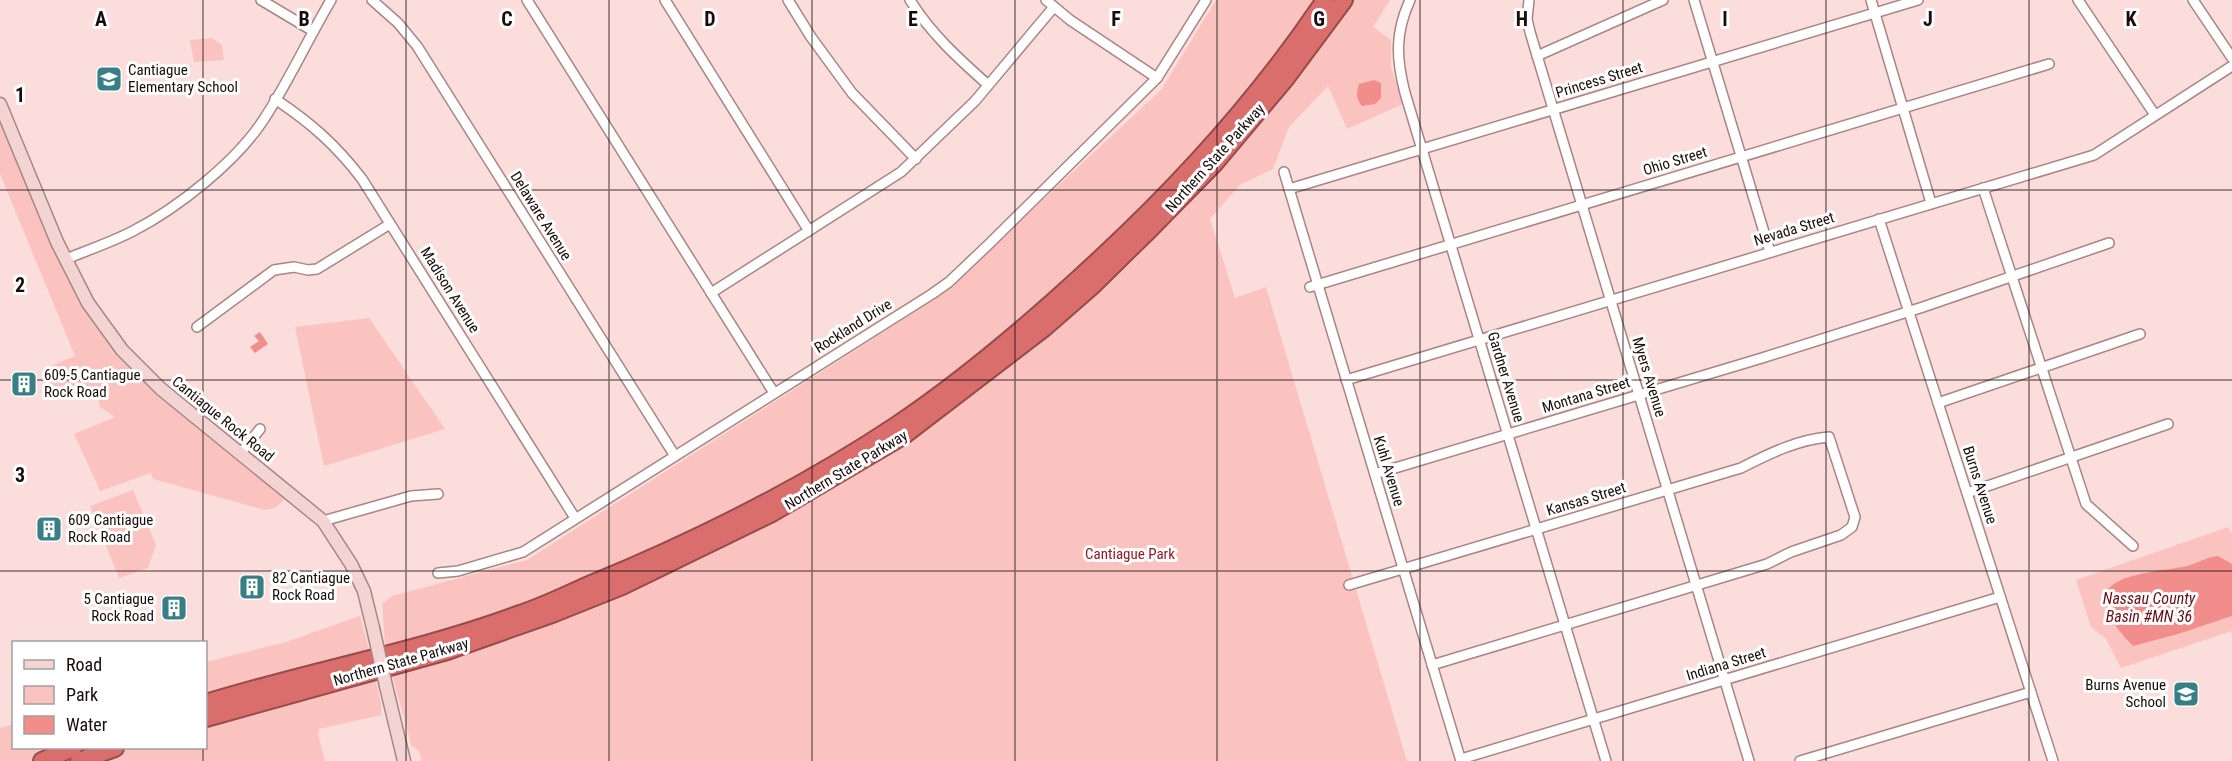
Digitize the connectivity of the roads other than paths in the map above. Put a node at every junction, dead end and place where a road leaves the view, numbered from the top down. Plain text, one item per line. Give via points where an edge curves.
1 (261, 0) edge
2 (331, 0) edge
3 (372, 0) edge
4 (527, 0) edge
5 (665, 0) edge
6 (788, 0) edge
7 (910, 0) edge
8 (1046, 0) edge
9 (1206, 0) edge
10 (1325, 0) edge
11 (1344, 0) edge
12 (1410, 0) edge
13 (1529, 0) edge
14 (1663, 0) edge
15 (1694, 0) edge
16 (1870, 0) edge
17 (1918, 0) edge
18 (2078, 0) edge
19 (2193, 0) edge
20 (1053, 8) junction
21 (1875, 13) junction
22 (313, 31) junction
23 (1537, 56) junction
24 (2232, 58) edge
25 (1713, 62) junction
26 (2049, 64) dead end
27 (2232, 66) edge
28 (1157, 78) junction
29 (987, 84) junction
30 (275, 99) junction
31 (0, 104) edge
32 (1903, 108) junction
33 (1553, 110) junction
34 (2155, 115) junction
35 (1422, 149) junction
36 (1741, 157) junction
37 (916, 159) junction
38 (1284, 172) dead end
39 (1983, 188) junction
40 (1289, 189) junction
41 (1931, 203) junction
42 (1582, 205) junction
43 (1879, 219) junction
44 (390, 224) junction
45 (809, 231) junction
46 (2109, 243) dead end
47 (1450, 244) junction
48 (1770, 252) junction
49 (66, 259) junction
50 (2012, 276) junction
51 (1314, 285) junction
52 (711, 292) junction
53 (1611, 300) junction
54 (1909, 311) junction
55 (1041, 322) junction
56 (197, 327) dead end
57 (2140, 334) dead end
58 (1479, 339) junction
59 (1011, 347) junction
60 (2041, 367) junction
61 (1346, 380) junction
62 (774, 393) junction
63 (1639, 395) junction
64 (1938, 403) junction
65 (2168, 424) dead end
66 (260, 429) dead end
67 (1508, 434) junction
68 (241, 453) junction
69 (675, 456) junction
70 (2071, 458) junction
71 (1375, 474) junction
72 (1667, 490) junction
73 (1967, 493) junction
74 (438, 494) dead end
75 (575, 518) junction
76 (323, 521) junction
77 (1537, 529) junction
78 (2133, 546) dead end
79 (1403, 569) junction
80 (438, 573) dead end
81 (1349, 585) dead end
82 (1696, 585) junction
83 (2000, 597) junction
84 (1565, 624) junction
85 (1432, 665) junction
86 (1725, 680) junction
87 (2031, 692) junction
88 (207, 703) edge
89 (207, 718) edge
90 (1594, 719) junction
91 (69, 749) edge
92 (110, 749) edge
93 (1461, 760) edge
94 (42, 761) edge
95 (79, 761) edge
96 (404, 761) edge
97 (1606, 761) edge
98 (1749, 761) edge
99 (1800, 761) edge
100 (2053, 761) edge

1 - 22 street
2 - 22 street
3 - 69 street, Delaware Avenue via 417,46
4 - 52 street
5 - 45 street
6 - 37 street via 852,93
7 - 29 street via 959,60
8 - 20 street
9 - 28 street, Rockland Drive
10 - 55 highway, Northern State Parkway via 1247,105 1158,205
11 - 55 highway, Northern State Parkway via 1286,78 1213,165 1099,279
12 - 35 street, Gardner Avenue via 1398,40 1398,66
13 - 23 street, Myers Avenue via 1527,19
14 - 23 street
15 - 25 street
16 - 21 street
17 - 21 street, Princess Street
18 - 34 street
19 - 24 street
20 - 28 street
20 - 29 street
21 - 25 street, Princess Street
21 - 32 street
22 - 30 street
23 - 33 street, Myers Avenue
25 - 33 street, Princess Street
25 - 36 street
26 - 32 street, Ohio Street
27 - 34 street, Nevada Street
28 - 62 street, Rockland Drive via 949,282
29 - 37 street
30 - 44 street, Madison Avenue via 343,153
30 - 49 street via 249,140 201,184 133,231
31 - 49 main road, Cantiague Rock Road
32 - 36 street, Ohio Street
32 - 41 street
33 - 35 street, Princess Street
33 - 42 street, Myers Avenue
34 - 39 street, Nevada Street via 2094,155
35 - 40 street, Princess Street
35 - 47 street, Gardner Avenue
36 - 42 street, Ohio Street
36 - 48 street
37 - 45 street
38 - 40 street, Kuhl Avenue
39 - 41 street, Nevada Street
39 - 50 street
40 - 51 street, Kuhl Avenue
41 - 43 street, Nevada Street
42 - 47 street, Ohio Street
42 - 53 street, Myers Avenue
43 - 48 street, Nevada Street
43 - 54 street, Burns Avenue
44 - 56 street via 317,269 274,270
44 - 75 street, Madison Avenue
45 - 52 street
46 - 50 street, Montana Street
47 - 51 street, Ohio Street
47 - 58 street, Gardner Avenue
48 - 53 street, Nevada Street
49 - 68 main road, Cantiague Rock Road via 88,303 122,350 161,389
50 - 54 street, Montana Street
50 - 60 street
51 - 61 street, Kuhl Avenue
52 - 62 street
53 - 58 street, Nevada Street
53 - 63 street, Myers Avenue
54 - 63 street, Montana Street
54 - 64 street, Burns Avenue
55 - 59 highway, Northern State Parkway
57 - 60 street
58 - 61 street, Nevada Street
58 - 67 street, Gardner Avenue
59 - 88 highway, Northern State Parkway via 854,452 657,558 513,616 424,645
59 - 89 highway, Northern State Parkway via 903,436 872,456 772,513 622,586 447,651
60 - 64 street
60 - 70 street
61 - 71 street, Kuhl Avenue
62 - 69 street, Rockland Drive
63 - 67 street, Montana Street
63 - 72 street, Myers Avenue
64 - 73 street, Burns Avenue
65 - 70 street
66 - 68 street
67 - 71 street, Montana Street
67 - 77 street, Gardner Avenue
68 - 76 main road, Cantiague Rock Road
69 - 75 street, Rockland Drive
70 - 73 street
70 - 78 street via 2086,504
71 - 79 street, Kuhl Avenue
72 - 77 street, Kansas Street
72 - 82 street, Myers Avenue
72 - 82 street, Kansas Street via 1741,468 1815,438 1829,437 1855,517 1852,527 1841,535 1767,564
73 - 83 street, Burns Avenue
74 - 76 street via 411,496
75 - 80 street, Rockland Drive via 523,552 459,571
76 - 96 main road, Cantiague Rock Road, bridge via 364,591
77 - 79 street, Kansas Street
77 - 84 street, Gardner Avenue
79 - 81 street, Kansas Street
79 - 85 street, Kuhl Avenue
82 - 84 street
82 - 86 street, Myers Avenue
83 - 86 street, Indiana Street
83 - 87 street, Burns Avenue
84 - 85 street
84 - 90 street, Gardner Avenue
85 - 93 street, Kuhl Avenue
86 - 90 street, Indiana Street
86 - 98 street, Myers Avenue
87 - 99 street
87 - 100 street, Burns Avenue
90 - 93 street, Indiana Street
90 - 97 street, Gardner Avenue
91 - 94 highway
92 - 95 highway

